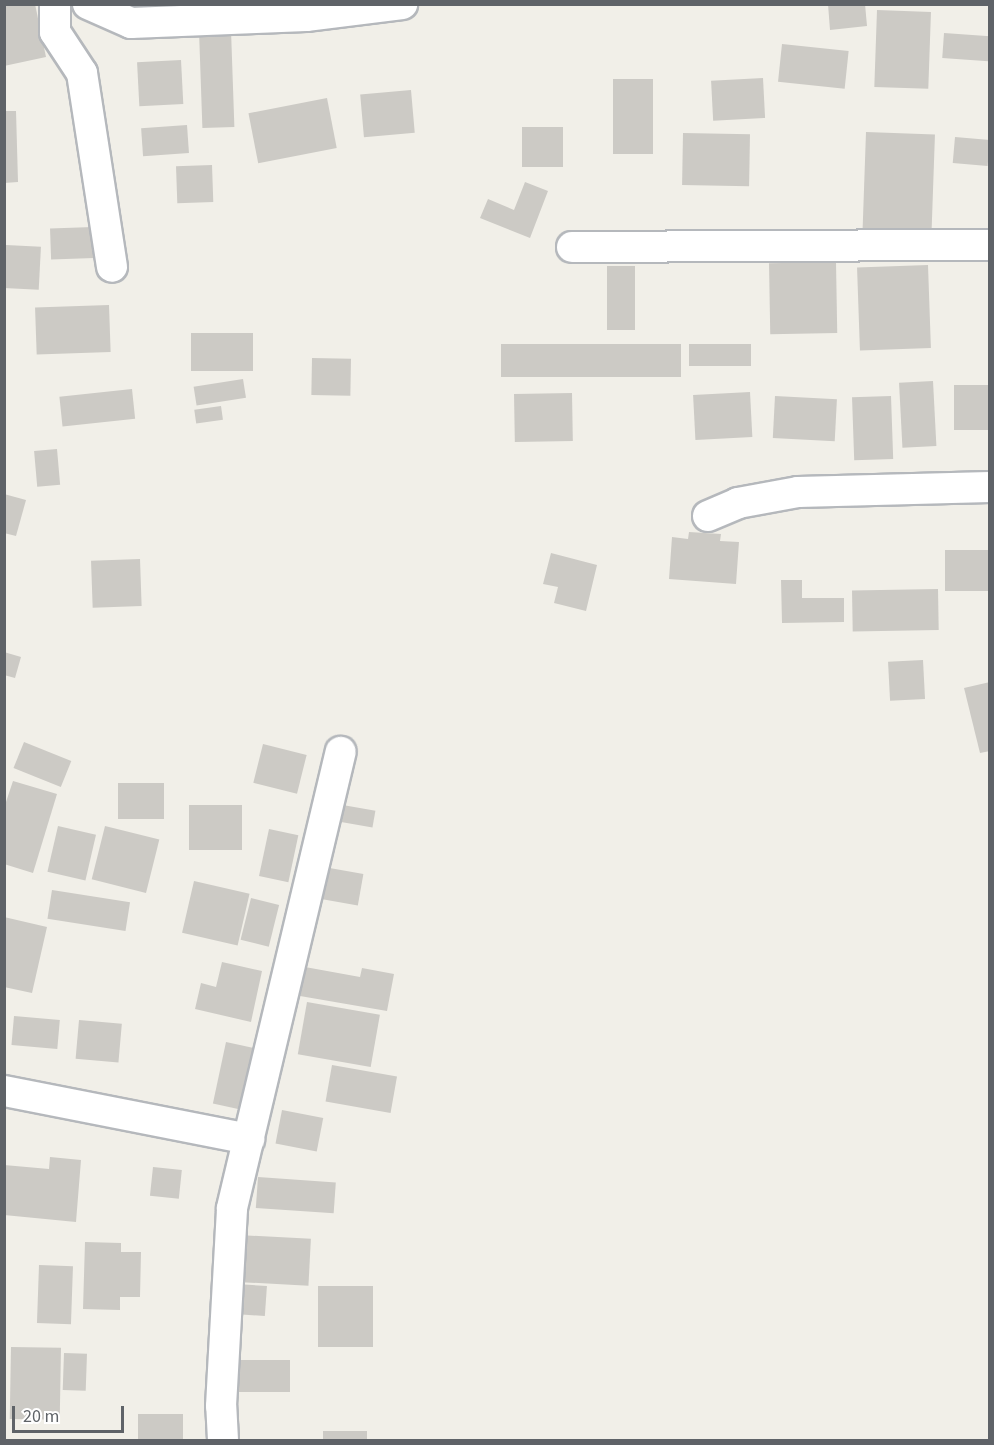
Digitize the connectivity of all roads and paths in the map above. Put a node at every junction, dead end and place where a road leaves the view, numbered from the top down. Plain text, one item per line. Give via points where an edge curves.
1 (55, 4) edge
2 (88, 4) edge
3 (402, 4) edge
4 (990, 245) edge
5 (572, 247) dead end
6 (112, 267) dead end
7 (990, 487) edge
8 (708, 516) dead end
9 (340, 752) dead end
10 (4, 1091) edge
11 (249, 1139) junction
12 (223, 1440) edge

1 - 6 street via 55,32 82,74
2 - 3 street via 131,23 306,16
4 - 5 street
7 - 8 street via 798,492 738,503
9 - 11 street
10 - 11 street
11 - 12 street via 232,1208 221,1406

